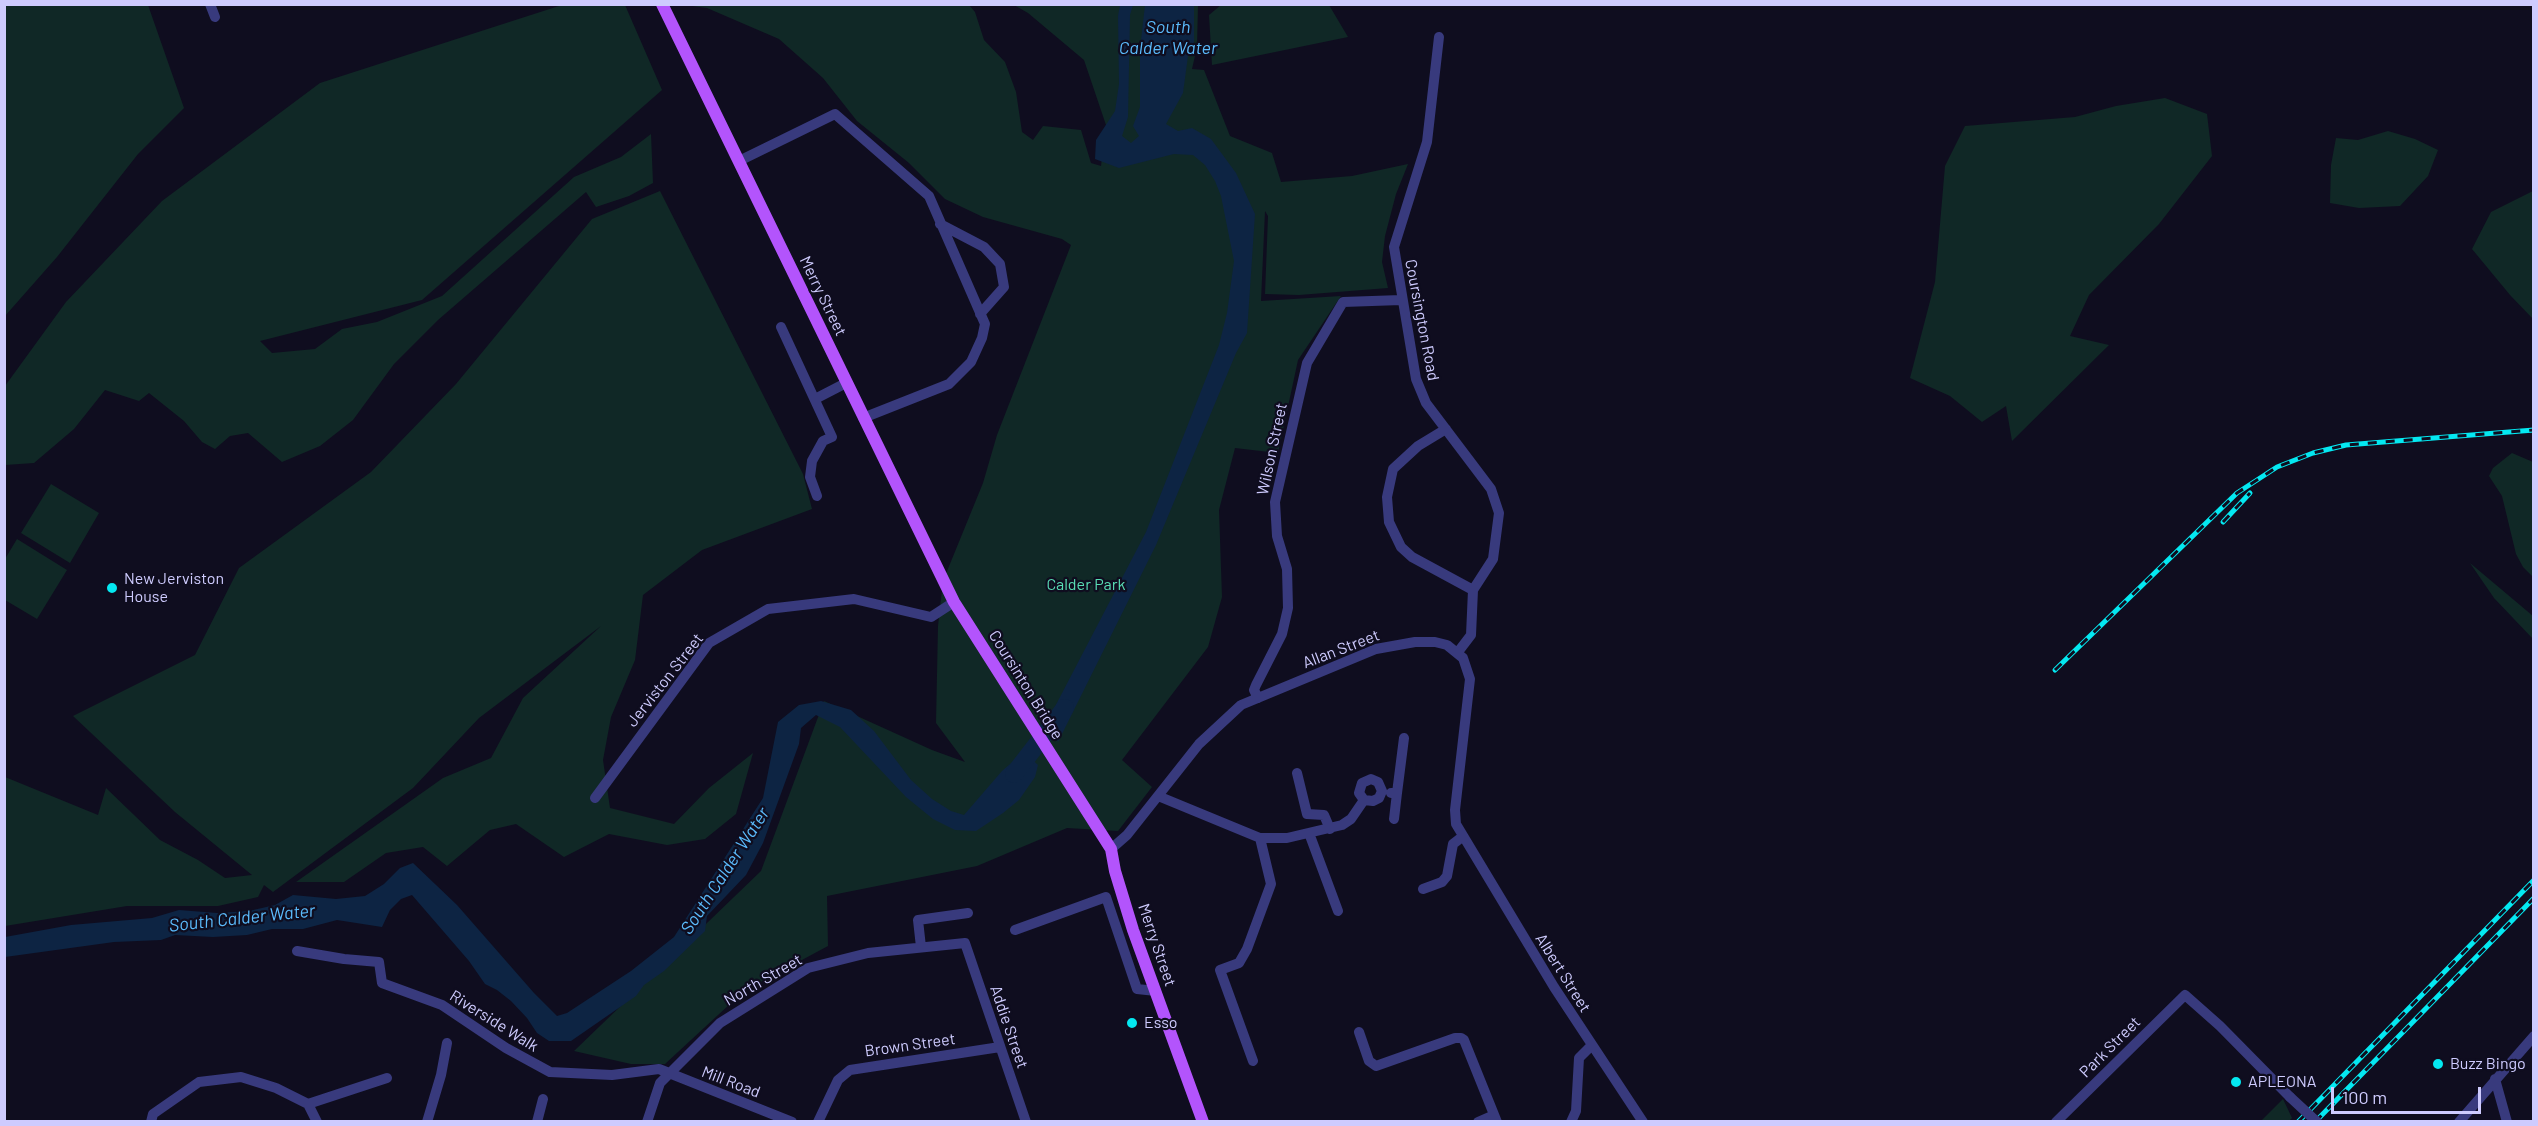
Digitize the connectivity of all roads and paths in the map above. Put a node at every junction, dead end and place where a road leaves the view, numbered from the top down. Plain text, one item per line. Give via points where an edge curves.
1 (210, 4) edge
2 (662, 4) edge
3 (215, 17) dead end
4 (1439, 37) dead end
5 (739, 161) junction
6 (940, 224) junction
7 (1401, 300) junction
8 (980, 314) junction
9 (781, 327) dead end
10 (846, 383) junction
11 (815, 399) junction
12 (863, 418) junction
13 (1446, 429) junction
14 (817, 496) dead end
15 (1473, 590) junction
16 (954, 602) junction
17 (1458, 652) junction
18 (1258, 698) junction
19 (1404, 738) dead end
20 (1297, 773) dead end
21 (1070, 786) joint
22 (1382, 791) junction
23 (1397, 793) junction
24 (1158, 796) junction
25 (595, 798) dead end
26 (1364, 800) junction
27 (1394, 819) dead end
28 (1330, 829) junction
29 (1309, 833) junction
30 (1462, 837) junction
31 (1260, 838) junction
32 (1111, 849) junction
33 (1423, 889) dead end
34 (1338, 911) dead end
35 (968, 913) dead end
36 (1015, 930) dead end
37 (965, 943) joint
38 (921, 947) junction
39 (297, 951) dead end
40 (1156, 991) junction
41 (1359, 1032) dead end
42 (2534, 1036) edge
43 (447, 1043) dead end
44 (1591, 1046) junction
45 (1000, 1047) junction
46 (1253, 1061) dead end
47 (664, 1071) junction
48 (387, 1078) dead end
49 (2495, 1079) junction
50 (543, 1099) dead end
51 (308, 1104) junction
52 (1495, 1118) edge
53 (151, 1122) edge
54 (318, 1122) edge
55 (427, 1122) edge
56 (537, 1122) edge
57 (647, 1122) edge
58 (792, 1122) edge
59 (818, 1122) edge
60 (1026, 1122) edge
61 (1203, 1122) edge
62 (1478, 1122) edge
63 (1571, 1122) edge
64 (1643, 1122) edge
65 (2056, 1122) edge
66 (2317, 1122) edge
67 (2459, 1122) edge
68 (2507, 1122) edge

1 - 3 street
2 - 5 main road, Merry Street
4 - 7 street, Coursington Road via 1426,142 1394,247
5 - 6 street via 835,114 929,196
5 - 10 main road, Merry Street
6 - 8 street
6 - 8 street via 984,247 1000,264 1004,287
7 - 13 street, Coursington Road via 1416,379 1426,403
7 - 18 street, Wilson Street via 1343,302 1307,363 1275,502 1277,536 1287,569 1288,608 1282,634 1254,690
8 - 12 street via 985,324 982,338 971,362 949,384
9 - 11 street
10 - 11 street
10 - 12 main road, Merry Street
11 - 14 street via 831,436 823,441 812,462 810,477
12 - 16 main road, Merry Street
13 - 15 street, Coursington Road via 1491,489 1499,513 1493,559
13 - 15 street via 1418,446 1393,469 1387,497 1389,522 1401,547 1412,557
15 - 17 street via 1471,634
16 - 21 main road, Coursinton Bridge
16 - 25 street, Jerviston Street via 931,617 854,599 768,609 709,644
17 - 18 street, Allan Street via 1434,642 1395,644
17 - 30 street via 1470,679 1455,810
18 - 24 street, Allan Street via 1240,705 1199,744
19 - 23 street
20 - 28 street via 1306,814 1324,815
21 - 32 main road, Merry Street
22 - 23 street
22 - 26 street via 1377,800
22 - 26 street via 1375,780 1365,781 1359,793
23 - 27 street
24 - 31 street
24 - 32 street, Allan Street
26 - 28 street via 1351,819
28 - 29 street
29 - 31 street
29 - 34 street
30 - 33 street via 1453,844 1447,876
30 - 44 street, Albert Street
31 - 46 street via 1271,884 1247,950 1239,963 1220,970
32 - 40 main road, Merry Street via 1124,901
35 - 38 street via 918,920
36 - 40 street via 1106,897 1137,989
37 - 38 street, North Street
37 - 45 street, Addie Street
38 - 47 street, North Street via 868,953 808,968 720,1023
39 - 47 street, Riverside Walk via 379,962 382,983 442,1005 550,1072 612,1075
40 - 61 main road, Merry Street
41 - 52 street via 1369,1062 1376,1066 1461,1038
42 - 49 street
43 - 55 street
44 - 63 street via 1579,1058 1576,1111
44 - 64 street, Albert Street
45 - 59 street, Brown Street via 849,1070 838,1080
45 - 60 street, Addie Street
47 - 57 street, North Street
47 - 58 street, Mill Road
48 - 51 street
49 - 67 street
49 - 68 street
50 - 56 street
51 - 53 street via 241,1077 199,1082 153,1114
51 - 54 street
52 - 62 street
65 - 66 street, Park Street, bridge via 2184,995

